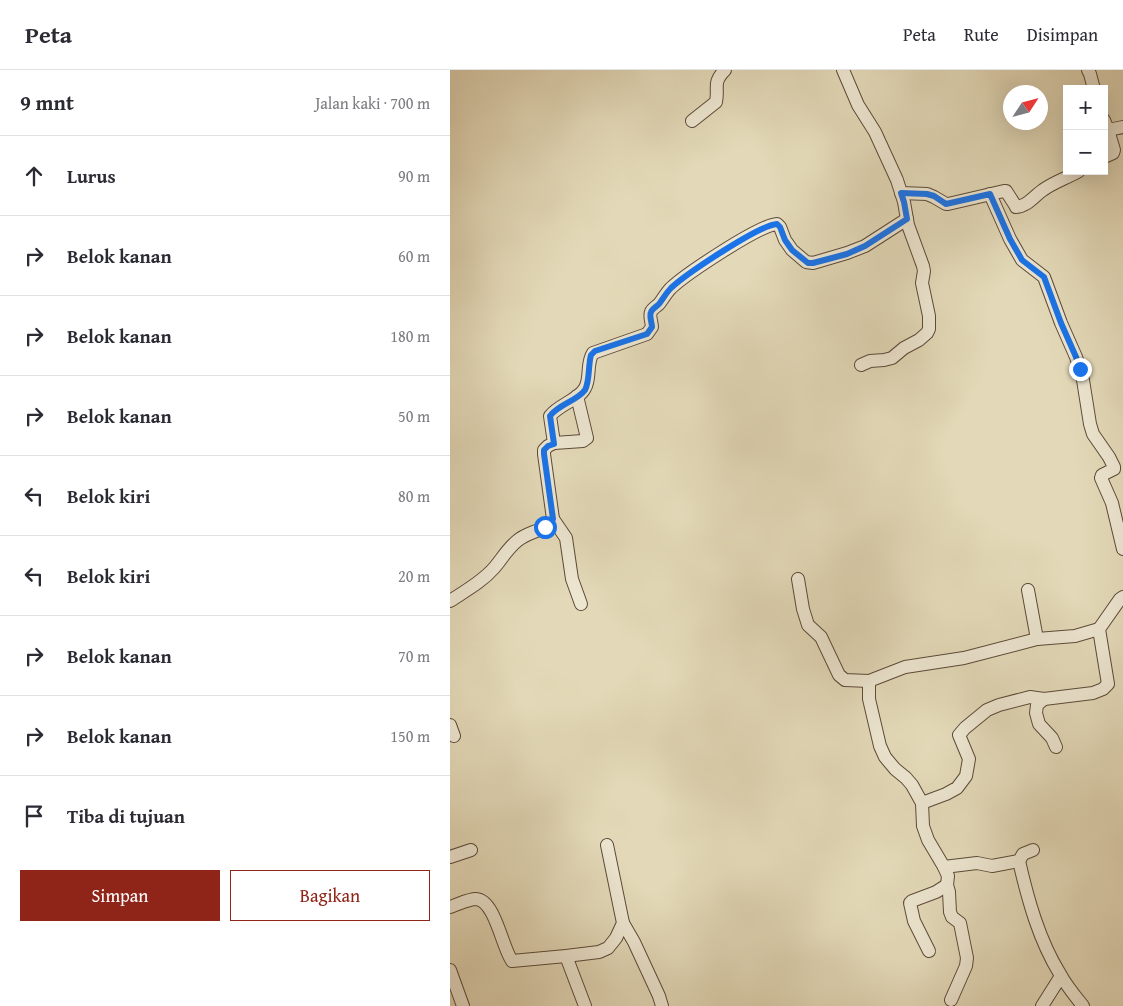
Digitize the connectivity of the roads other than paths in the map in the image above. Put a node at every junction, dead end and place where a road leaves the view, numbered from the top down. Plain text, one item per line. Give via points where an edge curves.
1 (725, 70) edge
2 (843, 70) edge
3 (1088, 70) edge
4 (1093, 85) edge
5 (692, 121) dead end
6 (1108, 125) edge
7 (1123, 127) edge
8 (1108, 131) edge
9 (1108, 155) edge
10 (892, 168) junction
11 (1071, 175) edge
12 (901, 193) junction
13 (990, 194) junction
14 (906, 218) junction
15 (862, 365) dead end
16 (576, 396) junction
17 (554, 444) junction
18 (553, 519) junction
19 (1123, 549) edge
20 (798, 579) dead end
21 (1028, 590) dead end
22 (1123, 597) edge
23 (450, 601) edge
24 (581, 604) dead end
25 (1099, 629) junction
26 (1037, 639) junction
27 (869, 681) junction
28 (1044, 699) junction
29 (1056, 747) dead end
30 (922, 803) junction
31 (607, 845) dead end
32 (471, 850) dead end
33 (1034, 850) dead end
34 (450, 857) edge
35 (1019, 861) junction
36 (944, 867) junction
37 (947, 886) junction
38 (450, 907) edge
39 (623, 923) junction
40 (929, 951) dead end
41 (566, 956) junction
42 (450, 970) edge
43 (1061, 976) junction
44 (951, 1000) dead end
45 (463, 1006) edge
46 (585, 1006) edge
47 (662, 1006) edge
48 (1042, 1006) edge
49 (1082, 1006) edge

1 - 5 street via 716,84 716,102
2 - 10 street
3 - 4 street
6 - 7 street
8 - 9 street via 1114,150
10 - 12 street
10 - 14 street via 895,199
11 - 13 street via 1042,190 1020,207 1016,207 1006,191
12 - 13 street via 927,194 946,204
12 - 14 street
13 - 19 street via 1022,260 1044,277 1076,357 1090,424 1114,467 1101,478 1112,503
14 - 15 street via 923,266 922,283 929,329 892,358
14 - 16 street via 865,246 813,263 806,262 792,250 777,224 758,231 680,280 650,313 652,327 647,334 593,353 585,389
16 - 17 street via 550,416
16 - 17 street via 587,438
17 - 18 street via 544,450
18 - 23 street via 545,527 518,540 478,583
18 - 24 street via 566,538 572,579
20 - 27 street via 807,622 822,639 839,675 845,680
21 - 26 street
22 - 25 street
25 - 26 street via 1075,636
25 - 28 street via 1108,684 1093,693
26 - 27 street via 964,658 905,667
27 - 30 street via 869,700 880,746
28 - 29 street via 1037,705 1036,713 1039,724
28 - 30 street via 1030,697 999,705 987,710 965,728 959,735 968,759 966,776 957,788
30 - 36 street via 923,826
31 - 39 street
32 - 34 street
33 - 35 street via 1023,854
35 - 36 street via 992,866 977,863
35 - 43 street via 1034,920
36 - 37 street via 948,876
37 - 40 street via 910,903 914,921
37 - 44 street via 950,912 960,923 967,958
38 - 41 street via 474,899 482,900 490,908 512,961
39 - 41 street via 608,948
39 - 47 street
41 - 46 street
42 - 45 street
43 - 48 street
43 - 49 street

